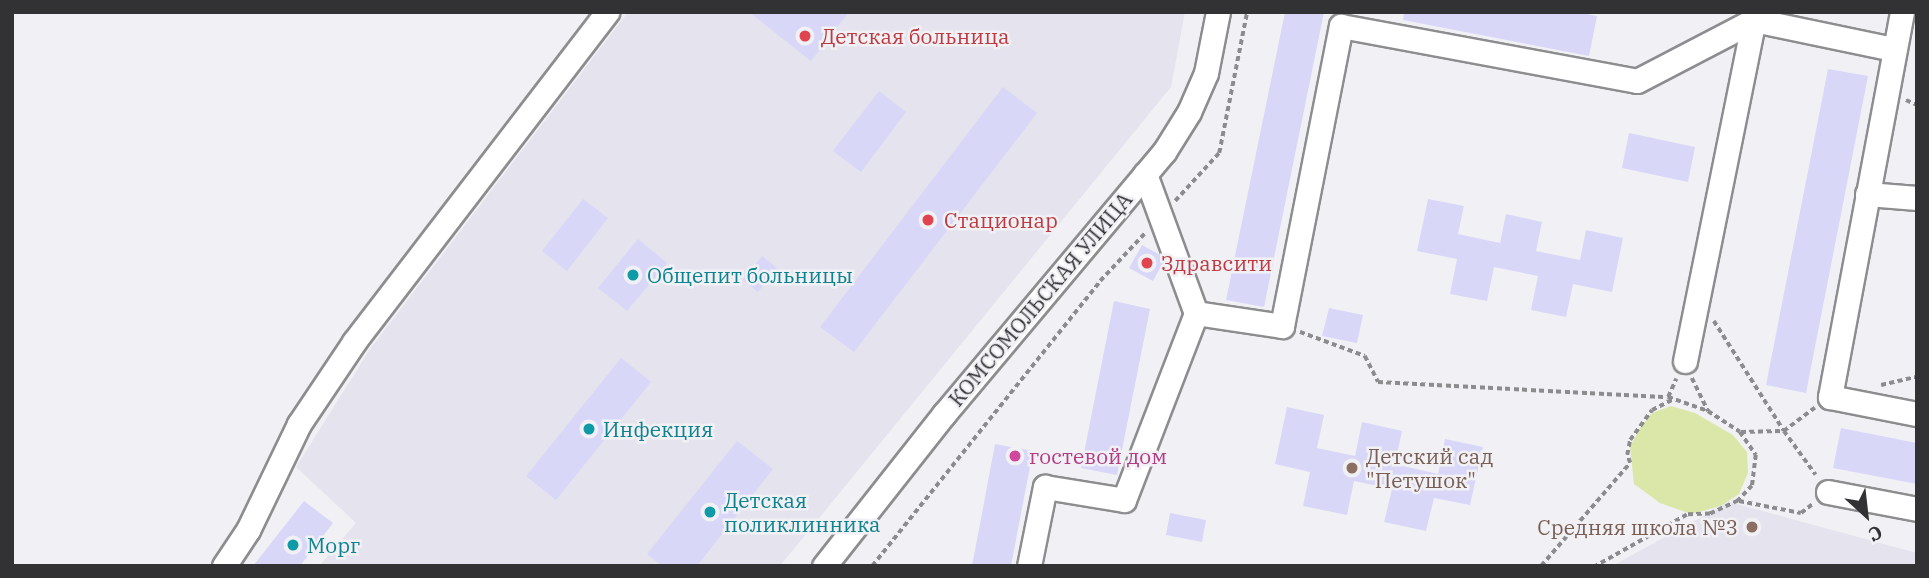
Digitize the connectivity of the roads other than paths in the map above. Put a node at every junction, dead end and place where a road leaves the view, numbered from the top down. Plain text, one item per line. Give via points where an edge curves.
1 (607, 12) edge
2 (1218, 12) edge
3 (1902, 12) edge
4 (1754, 16) edge
5 (1893, 50) junction
6 (1145, 174) junction
7 (1867, 194) junction
8 (1917, 198) edge
9 (1196, 313) junction
10 (1685, 361) road end
11 (1917, 414) edge
12 (1828, 492) road end
13 (1917, 509) edge
14 (224, 566) edge
15 (824, 566) edge
16 (1029, 566) edge

1 - 14 street via 354,342 299,424 248,530
2 - 6 street, КОМСОМОЛЬСКАЯ УЛИЦА via 1206,73 1189,112
3 - 5 street
4 - 5 street
4 - 9 street via 1637,81 1341,26 1282,326
4 - 10 street
5 - 7 street
6 - 9 street
6 - 15 street, КОМСОМОЛЬСКАЯ УЛИЦА
7 - 8 street
7 - 11 street via 1830,397
9 - 16 street via 1124,500 1045,487
12 - 13 street

